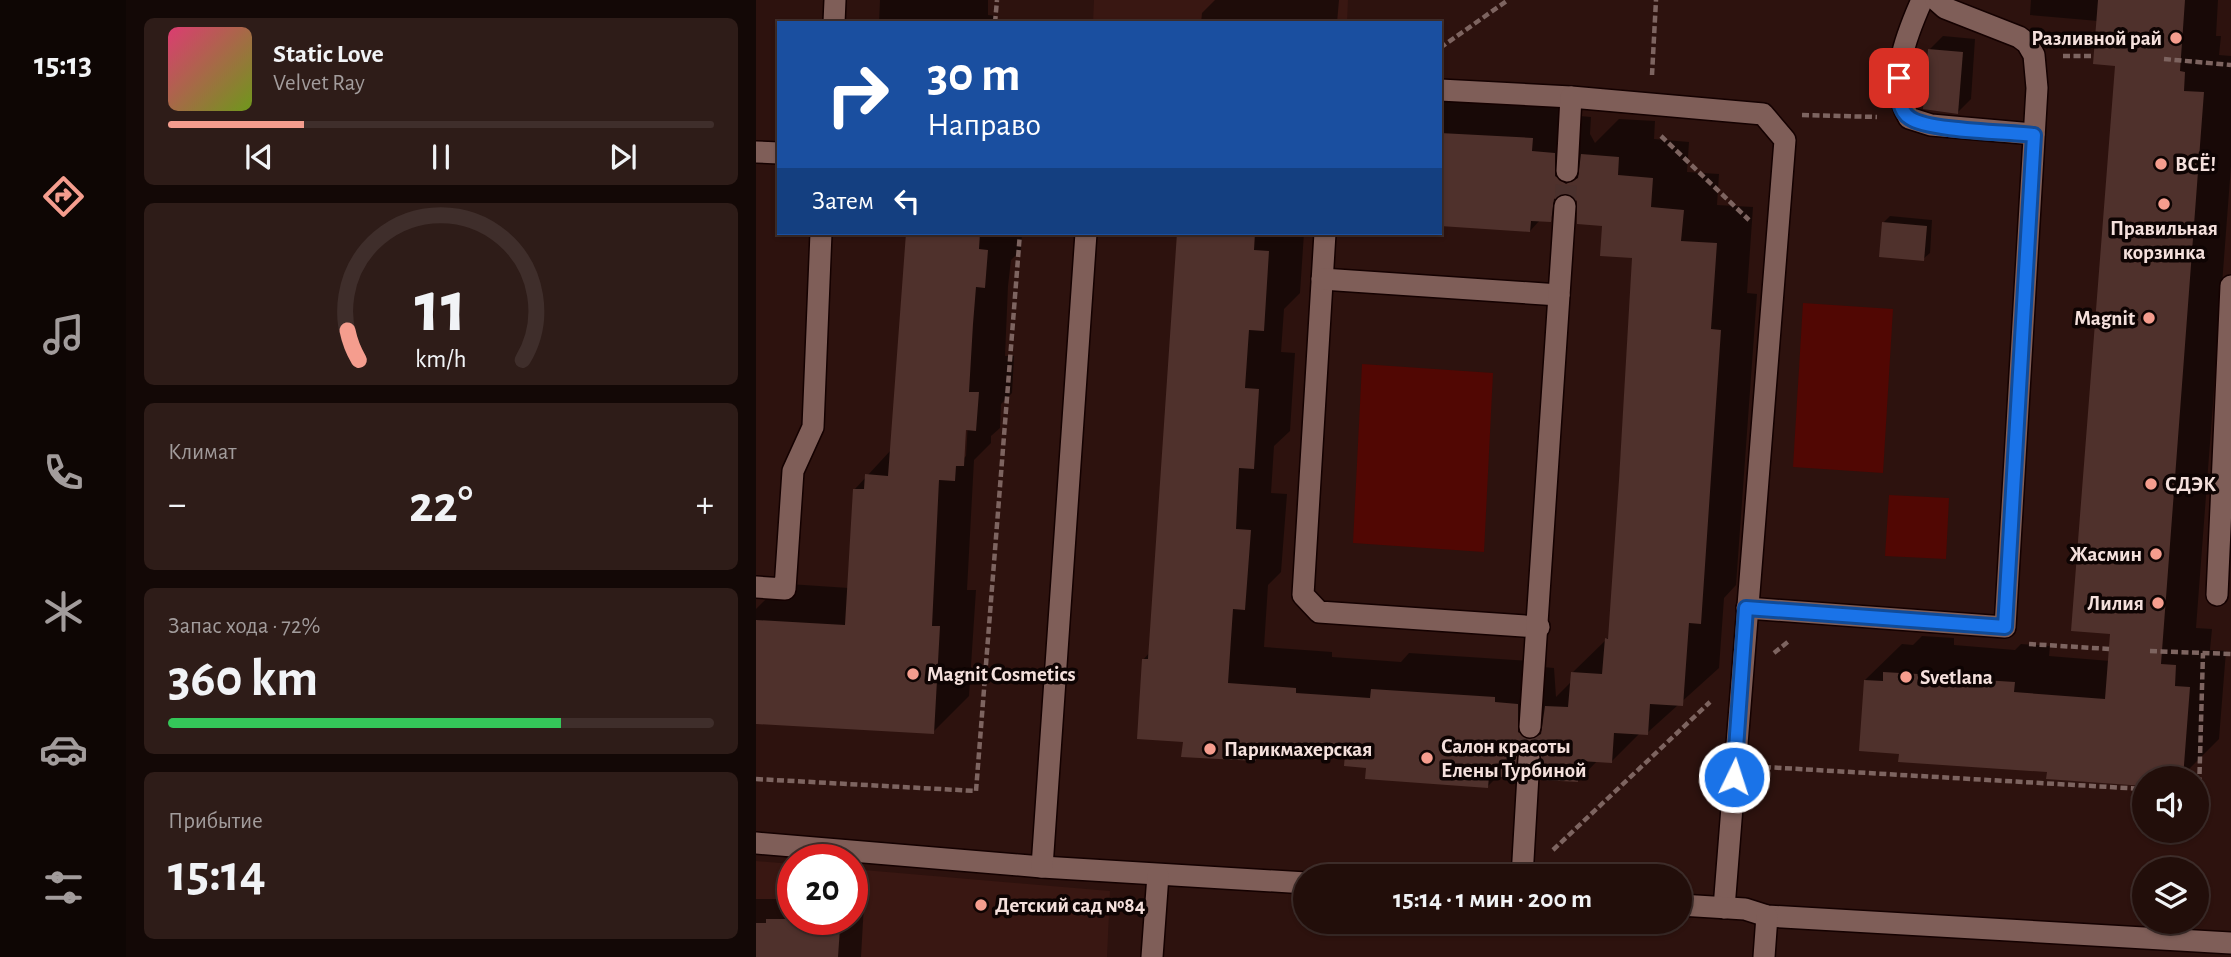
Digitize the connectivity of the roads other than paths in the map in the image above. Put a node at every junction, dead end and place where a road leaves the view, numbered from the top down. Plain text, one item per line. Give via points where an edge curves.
1 (835, 0) edge
2 (1922, 0) edge
3 (1937, 0) edge
4 (834, 21) edge
5 (1442, 90) edge
6 (1571, 97) junction
7 (2034, 135) junction
8 (756, 152) edge
9 (777, 153) edge
10 (1567, 171) tunnel mouth
11 (1565, 206) tunnel mouth
12 (821, 235) edge
13 (1086, 235) edge
14 (1325, 235) edge
15 (1322, 279) junction
16 (2231, 286) edge
17 (1559, 295) junction
18 (2225, 527) edge
19 (756, 587) edge
20 (2217, 595) dead end
21 (1746, 608) junction
22 (1539, 627) junction
23 (1530, 727) tunnel mouth
24 (1529, 758) tunnel mouth
25 (756, 843) edge
26 (1523, 864) edge
27 (1042, 867) junction
28 (1158, 875) junction
29 (1293, 882) edge
30 (1692, 906) edge
31 (1724, 908) junction
32 (1767, 916) junction
33 (2231, 943) edge
34 (1152, 957) edge
35 (1764, 957) edge

1 - 4 lane
2 - 7 lane via 1899,78 1899,102 1909,118 1931,125
3 - 7 lane via 1945,8 2027,43 2034,55 2037,88
5 - 6 lane
6 - 10 lane
6 - 21 lane via 1763,114 1785,140
7 - 21 lane via 2005,627
8 - 9 lane
11 - 17 lane
12 - 19 lane via 813,427 793,471 785,589
13 - 27 lane
14 - 15 lane
15 - 17 lane
15 - 22 lane via 1303,596 1319,612
16 - 18 lane
17 - 22 lane
18 - 20 lane
21 - 31 lane
22 - 23 lane
24 - 26 lane
25 - 27 lane
27 - 28 lane
28 - 29 lane
28 - 34 lane
30 - 31 lane
31 - 32 lane
32 - 33 lane
32 - 35 lane

